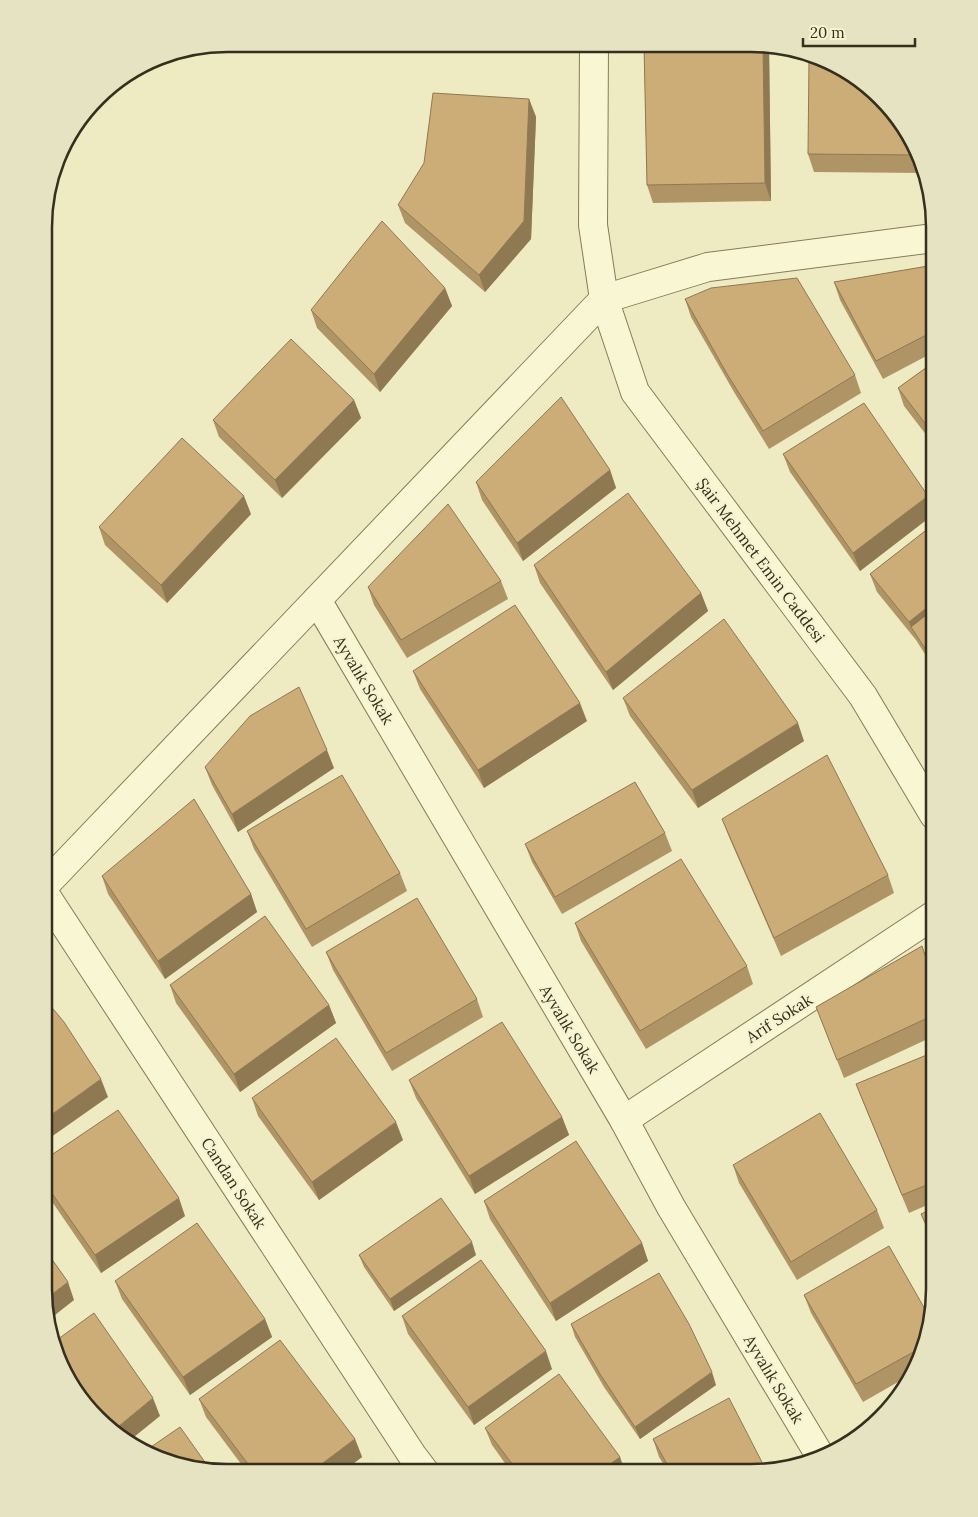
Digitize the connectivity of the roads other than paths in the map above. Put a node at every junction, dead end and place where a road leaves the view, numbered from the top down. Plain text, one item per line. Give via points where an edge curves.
1 (594, 52) edge
2 (926, 239) edge
3 (604, 299) junction
4 (317, 600) junction
5 (925, 800) edge
6 (52, 878) edge
7 (52, 904) edge
8 (925, 921) edge
9 (624, 1120) junction
10 (817, 1451) edge
11 (419, 1464) edge

1 - 3 street, Şair Mehmet Emin Caddesi via 593,225
2 - 3 street via 708,267
3 - 4 street
3 - 5 street, Şair Mehmet Emin Caddesi via 635,392 863,696
4 - 6 street
4 - 9 street, Ayvalık Sokak
7 - 11 street, Candan Sokak
8 - 9 street, Arif Sokak
9 - 10 street, Ayvalık Sokak via 671,1207

